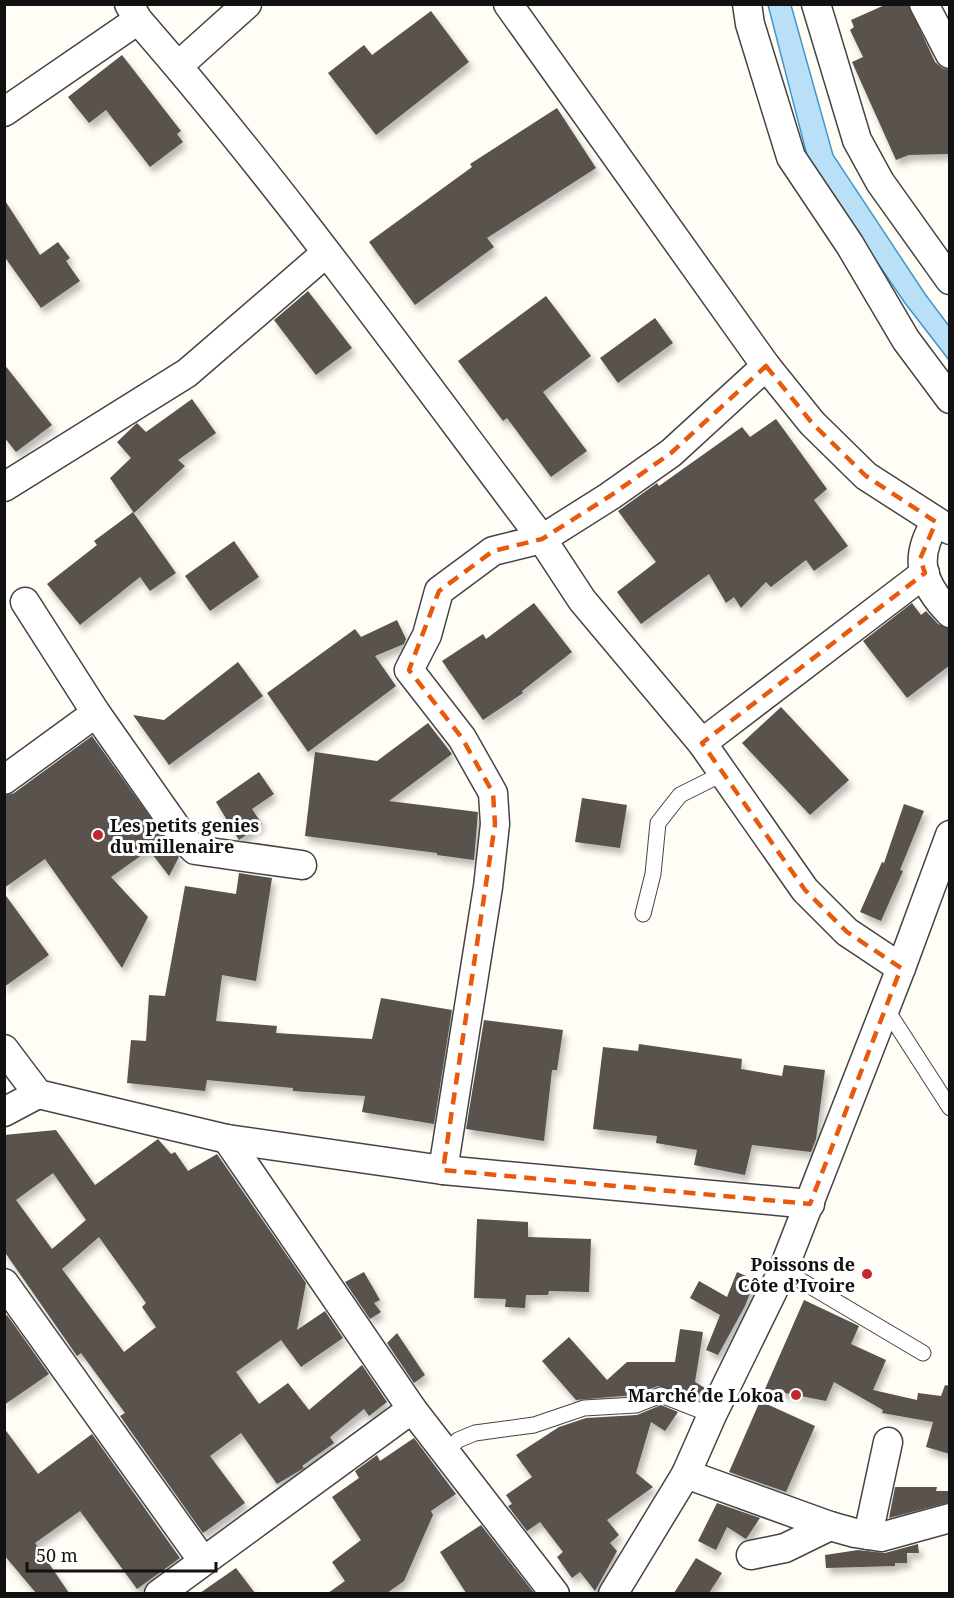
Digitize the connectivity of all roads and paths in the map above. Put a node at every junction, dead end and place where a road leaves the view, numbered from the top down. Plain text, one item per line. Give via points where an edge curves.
1 (247, 4) edge
2 (508, 4) edge
3 (747, 4) edge
4 (816, 4) edge
5 (924, 4) edge
6 (134, 12) edge
7 (950, 54) edge
8 (178, 66) junction
9 (4, 112) edge
10 (326, 254) junction
11 (950, 280) edge
12 (766, 366) junction
13 (950, 399) edge
14 (4, 487) edge
15 (943, 526) edge
16 (542, 539) junction
17 (925, 573) junction
18 (25, 602) dead end
19 (950, 613) edge
20 (96, 713) junction
21 (702, 743) junction
22 (724, 773) junction
23 (4, 780) edge
24 (950, 835) edge
25 (302, 865) dead end
26 (643, 914) dead end
27 (901, 968) junction
28 (885, 1007) junction
29 (4, 1049) edge
30 (38, 1094) junction
31 (950, 1107) edge
32 (4, 1112) edge
33 (227, 1139) junction
34 (443, 1170) junction
35 (810, 1204) junction
36 (783, 1269) junction
37 (4, 1283) edge
38 (923, 1353) dead end
39 (412, 1409) junction
40 (712, 1415) junction
41 (888, 1442) dead end
42 (445, 1453) junction
43 (687, 1474) junction
44 (950, 1518) edge
45 (830, 1526) junction
46 (868, 1535) junction
47 (751, 1555) dead end
48 (203, 1561) junction
49 (159, 1593) edge
50 (555, 1593) edge
51 (613, 1593) edge

1 - 8 street
2 - 12 street
3 - 13 street via 790,157 850,245 906,340
4 - 11 street via 857,140 880,182
5 - 7 street
6 - 8 street
6 - 9 street
8 - 10 street via 267,173
10 - 14 street via 188,373
10 - 16 street
12 - 15 street via 812,423 866,477
12 - 16 street via 671,453
15 - 17 street via 924,539 920,559
16 - 21 street via 582,600
16 - 34 street via 493,551 440,591 427,634 409,670 462,738 493,793 495,824 488,887
17 - 19 street via 935,598
17 - 21 street
18 - 20 street
20 - 23 street
20 - 25 street via 195,850
21 - 22 street
22 - 26 lane via 680,795 658,823 653,874
22 - 27 street via 805,890 847,932
24 - 27 street
27 - 28 street
28 - 31 lane
28 - 35 street
29 - 30 street
30 - 32 street
30 - 33 street
33 - 34 street
33 - 39 street
34 - 35 street
35 - 36 street
36 - 38 lane
36 - 40 street
37 - 48 street
39 - 42 street
39 - 48 street
40 - 42 lane via 655,1395 636,1406 584,1407 534,1425 476,1432 458,1440
40 - 43 street
41 - 46 street
42 - 50 street
43 - 45 street
43 - 51 street
44 - 46 street via 881,1537
45 - 46 street
45 - 47 street via 785,1548
48 - 49 street

